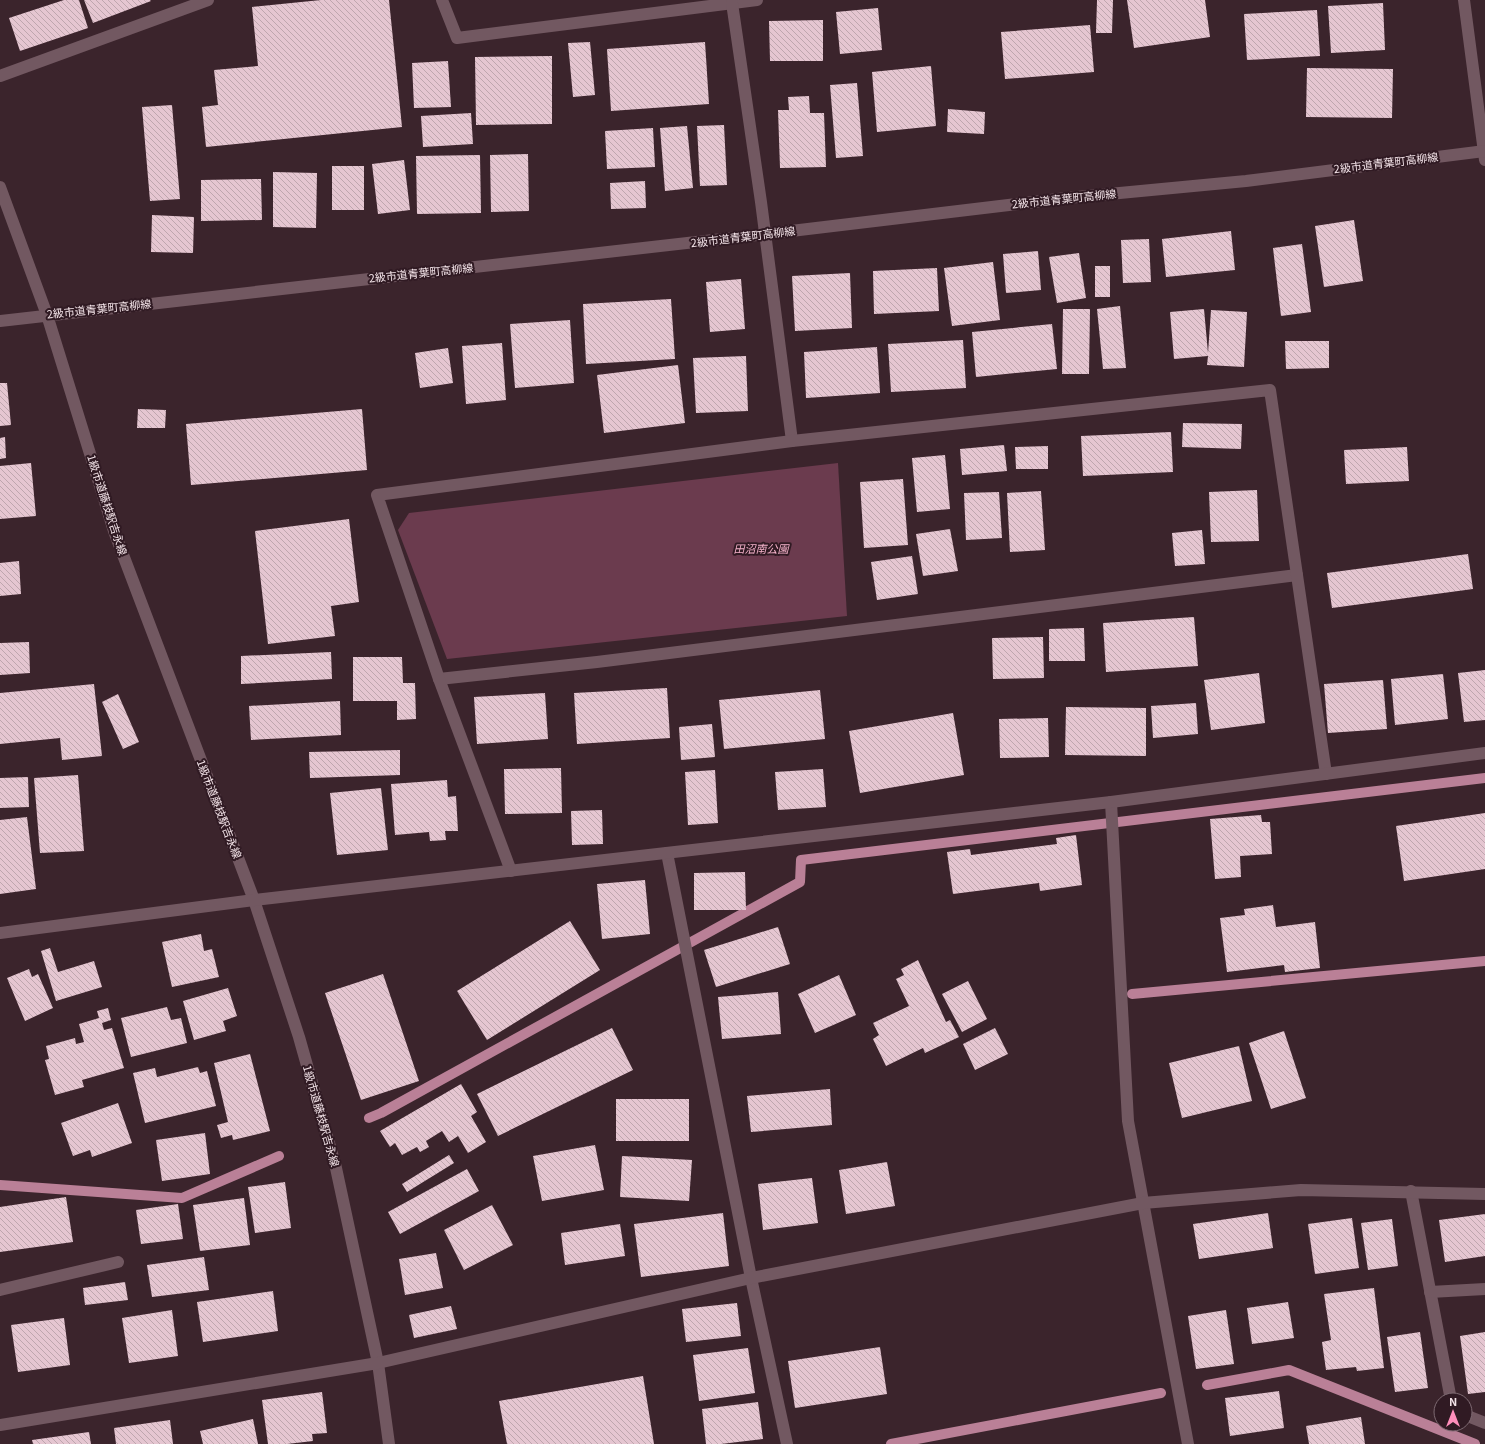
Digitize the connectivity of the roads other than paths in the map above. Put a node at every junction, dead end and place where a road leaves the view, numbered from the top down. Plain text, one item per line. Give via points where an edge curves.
1 (442, 0) edge
2 (757, 0) edge
3 (1464, 0) edge
4 (204, 1) edge
5 (732, 3) junction
6 (0, 76) edge
7 (1485, 154) edge
8 (0, 188) edge
9 (766, 234) junction
10 (47, 315) junction
11 (0, 321) edge
12 (792, 441) junction
13 (1296, 575) junction
14 (439, 679) junction
15 (1485, 753) edge
16 (1326, 774) junction
17 (1111, 802) junction
18 (667, 853) junction
19 (511, 871) junction
20 (254, 900) junction
21 (0, 933) edge
22 (1411, 1191) junction
23 (1485, 1194) edge
24 (1143, 1203) junction
25 (118, 1262) dead end
26 (752, 1278) junction
27 (1485, 1289) edge
28 (0, 1290) edge
29 (1430, 1292) junction
30 (378, 1363) junction
31 (1449, 1392) edge
32 (1473, 1418) edge
33 (1485, 1423) edge
34 (0, 1425) edge
35 (388, 1444) edge
36 (787, 1444) edge
37 (1188, 1444) edge

1 - 5 street via 457,38
2 - 5 street
3 - 7 street
4 - 6 street
5 - 9 street
7 - 9 street, 2級市道青葉町高柳線 via 1067,198
8 - 10 street, 1級市道藤枝駅吉永線
9 - 10 street, 2級市道青葉町高柳線
9 - 12 street
10 - 11 street, 2級市道青葉町高柳線
10 - 20 street, 1級市道藤枝駅吉永線 via 114,531
12 - 13 street via 1270,390
12 - 14 street via 376,495
13 - 14 street via 605,661
13 - 16 street
14 - 19 street
15 - 16 street
16 - 17 street
17 - 18 street
17 - 24 street via 1128,1121
18 - 19 street
18 - 26 street
19 - 20 street
20 - 21 street
20 - 30 street, 1級市道藤枝駅吉永線 via 299,1038 332,1151
22 - 23 street
22 - 24 street via 1302,1190
22 - 29 street
24 - 26 street
24 - 37 street
25 - 28 street
26 - 30 street
26 - 36 street
27 - 29 street
29 - 31 street
30 - 34 street
30 - 35 street, 1級市道藤枝駅吉永線
32 - 33 street

